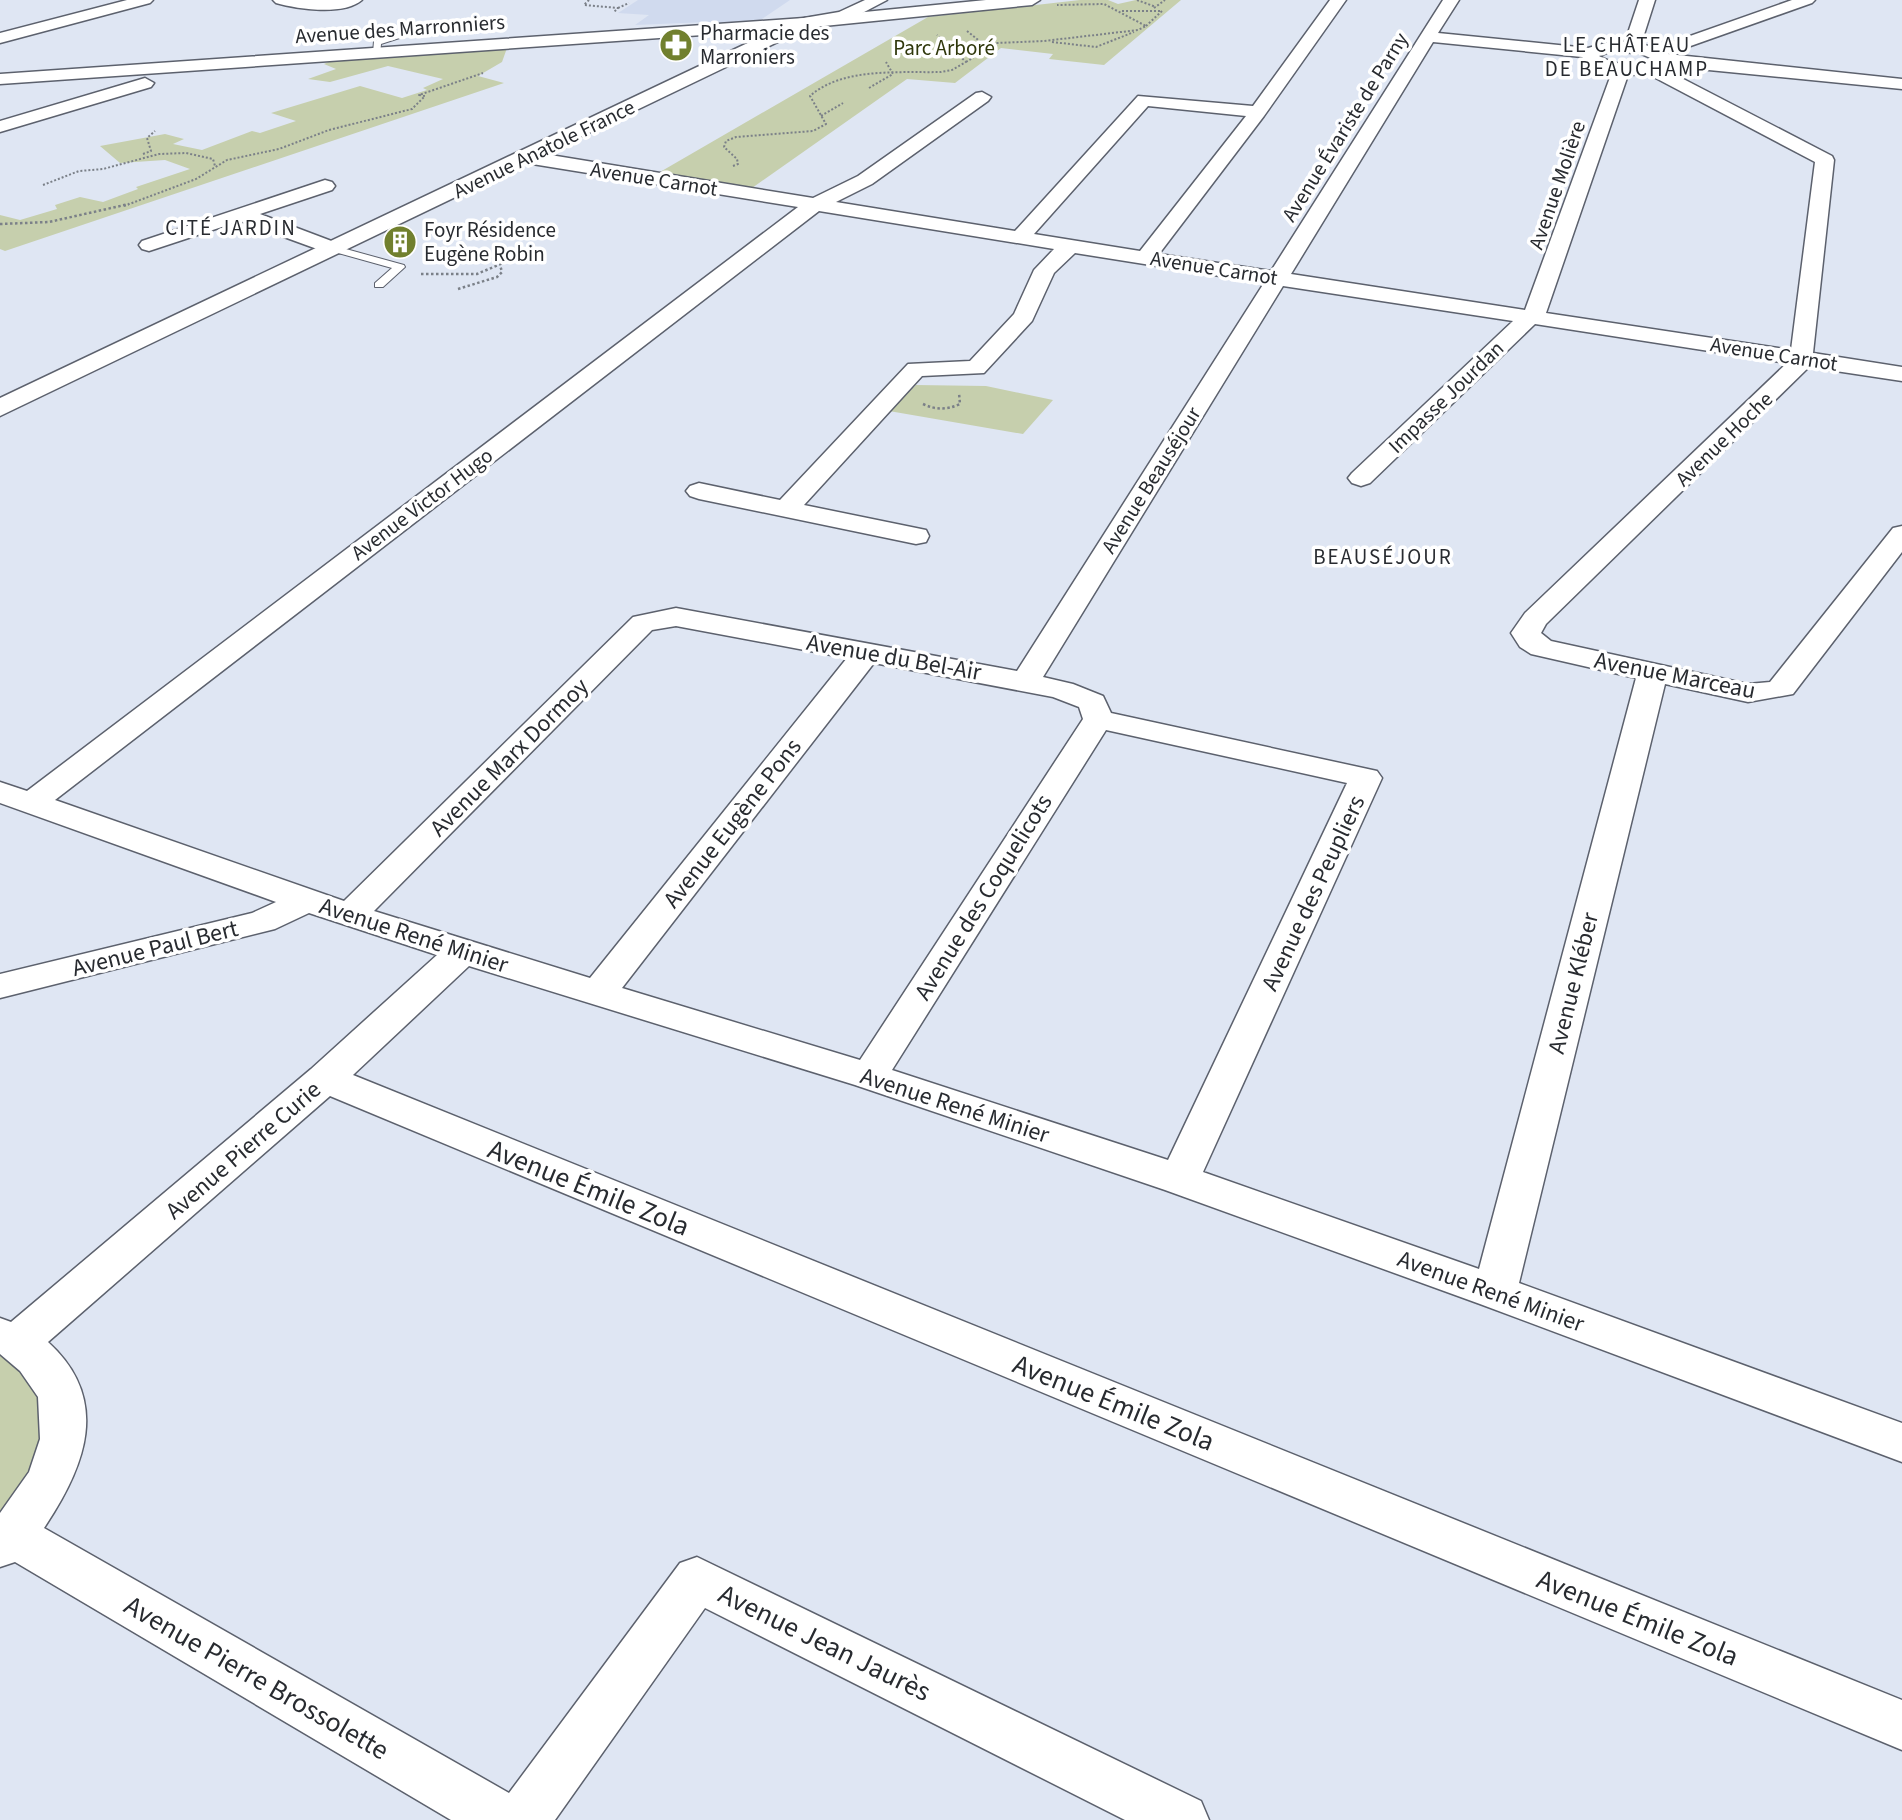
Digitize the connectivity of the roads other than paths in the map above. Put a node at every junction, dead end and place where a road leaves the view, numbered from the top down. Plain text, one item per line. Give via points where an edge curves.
1 (145, 0) edge
2 (281, 0) edge
3 (354, 0) edge
4 (879, 0) edge
5 (1032, 0) edge
6 (1338, 0) edge
7 (1451, 0) edge
8 (1647, 0) edge
9 (1807, 0) edge
10 (1013, 1) edge
11 (804, 23) junction
12 (428, 30) dead end
13 (1429, 37) junction
14 (0, 38) edge
15 (1631, 48) junction
16 (377, 53) junction
17 (1590, 54) junction
18 (1657, 60) junction
19 (199, 66) junction
20 (1622, 68) junction
21 (0, 79) edge
22 (1902, 84) edge
23 (982, 97) dead end
24 (1258, 112) junction
25 (0, 127) edge
26 (526, 157) junction
27 (325, 186) dead end
28 (814, 205) junction
29 (240, 214) junction
30 (1020, 237) junction
31 (1071, 245) junction
32 (149, 246) dead end
33 (335, 249) junction
34 (1144, 258) junction
35 (1277, 278) junction
36 (379, 285) dead end
37 (1531, 316) junction
38 (1801, 358) junction
39 (1902, 374) edge
40 (0, 408) edge
41 (1360, 478) dead end
42 (699, 491) dead end
43 (786, 509) junction
44 (1902, 534) edge
45 (916, 536) dead end
46 (676, 617) joint
47 (1541, 648) joint
48 (866, 653) junction
49 (1652, 674) junction
50 (1025, 682) junction
51 (1098, 719) junction
52 (15, 798) edge
53 (307, 901) junction
54 (351, 914) junction
55 (463, 952) junction
56 (0, 986) edge
57 (598, 993) junction
58 (869, 1076) junction
59 (325, 1079) junction
60 (1179, 1180) junction
61 (1495, 1292) junction
62 (9, 1339) edge
63 (1902, 1443) edge
64 (6, 1541) edge
65 (1902, 1725) edge
66 (503, 1820) edge
67 (522, 1820) edge
68 (1182, 1820) edge

1 - 14 street
2 - 3 street via 309,11
4 - 11 street via 843,16
5 - 10 street, Avenue Anatole France
6 - 24 street
7 - 13 street, Avenue Évariste de Parny
8 - 15 street
9 - 18 street
10 - 11 street, Avenue Anatole France
11 - 16 street, Avenue des Marronniers
11 - 26 street, Avenue Anatole France
12 - 16 lane via 377,43
13 - 17 street
13 - 35 street, Avenue Évariste de Parny
15 - 17 street via 1600,48
15 - 18 street
16 - 19 street, Avenue des Marronniers
17 - 20 street via 1594,60
18 - 20 street
18 - 22 street
18 - 38 street via 1825,160
19 - 21 street, Avenue des Marronniers
19 - 25 street
20 - 37 street, Avenue Molière via 1538,309
23 - 28 street, Avenue Victor Hugo via 865,180
24 - 30 street via 1144,100
24 - 34 street
26 - 28 street, Avenue Carnot
26 - 33 street, Avenue Anatole France
27 - 29 street
28 - 30 street, Avenue Carnot
28 - 52 street, Avenue Victor Hugo
29 - 32 street
29 - 33 street
30 - 31 street, Avenue Carnot
31 - 34 street, Avenue Carnot
31 - 43 street via 1045,270 1024,316 976,368 916,369
33 - 36 lane via 400,267
33 - 40 street, Avenue Anatole France
34 - 35 street, Avenue Carnot
35 - 37 street, Avenue Carnot
35 - 50 street, Avenue Beauséjour
37 - 38 street, Avenue Carnot
37 - 41 street, Impasse Jourdan
38 - 39 street, Avenue Carnot
38 - 47 street, Avenue Hoche via 1796,369 1528,626 1530,641
42 - 43 street
43 - 45 street
44 - 49 street, Avenue Marceau via 1782,688 1748,693
46 - 48 street, Avenue du Bel-Air
46 - 54 street, Avenue Marx Dormoy via 643,623
47 - 49 street, Avenue Marceau
48 - 50 street, Avenue du Bel-Air
48 - 57 street, Avenue Eugène Pons
49 - 61 street, Avenue Kléber
50 - 51 street, Avenue du Bel-Air via 1092,702
51 - 58 street, Avenue des Coquelicots
51 - 60 street, Avenue des Peupliers via 1366,778
52 - 53 street, Avenue René Minier
53 - 54 street, Avenue René Minier
53 - 56 street, Avenue Paul Bert via 263,921
54 - 55 street, Avenue René Minier
55 - 57 street, Avenue René Minier
55 - 59 street, Avenue Pierre Curie
57 - 58 street, Avenue René Minier
58 - 60 street, Avenue René Minier
59 - 62 street, Avenue Pierre Curie
59 - 65 street, Avenue Émile Zola
60 - 61 street, Avenue René Minier
61 - 63 street, Avenue René Minier
62 - 64 street via 36,1359 61,1393 63,1438 50,1480
64 - 66 street, Avenue Pierre Brossolette
67 - 68 street, Avenue Jean Jaurès via 697,1579

